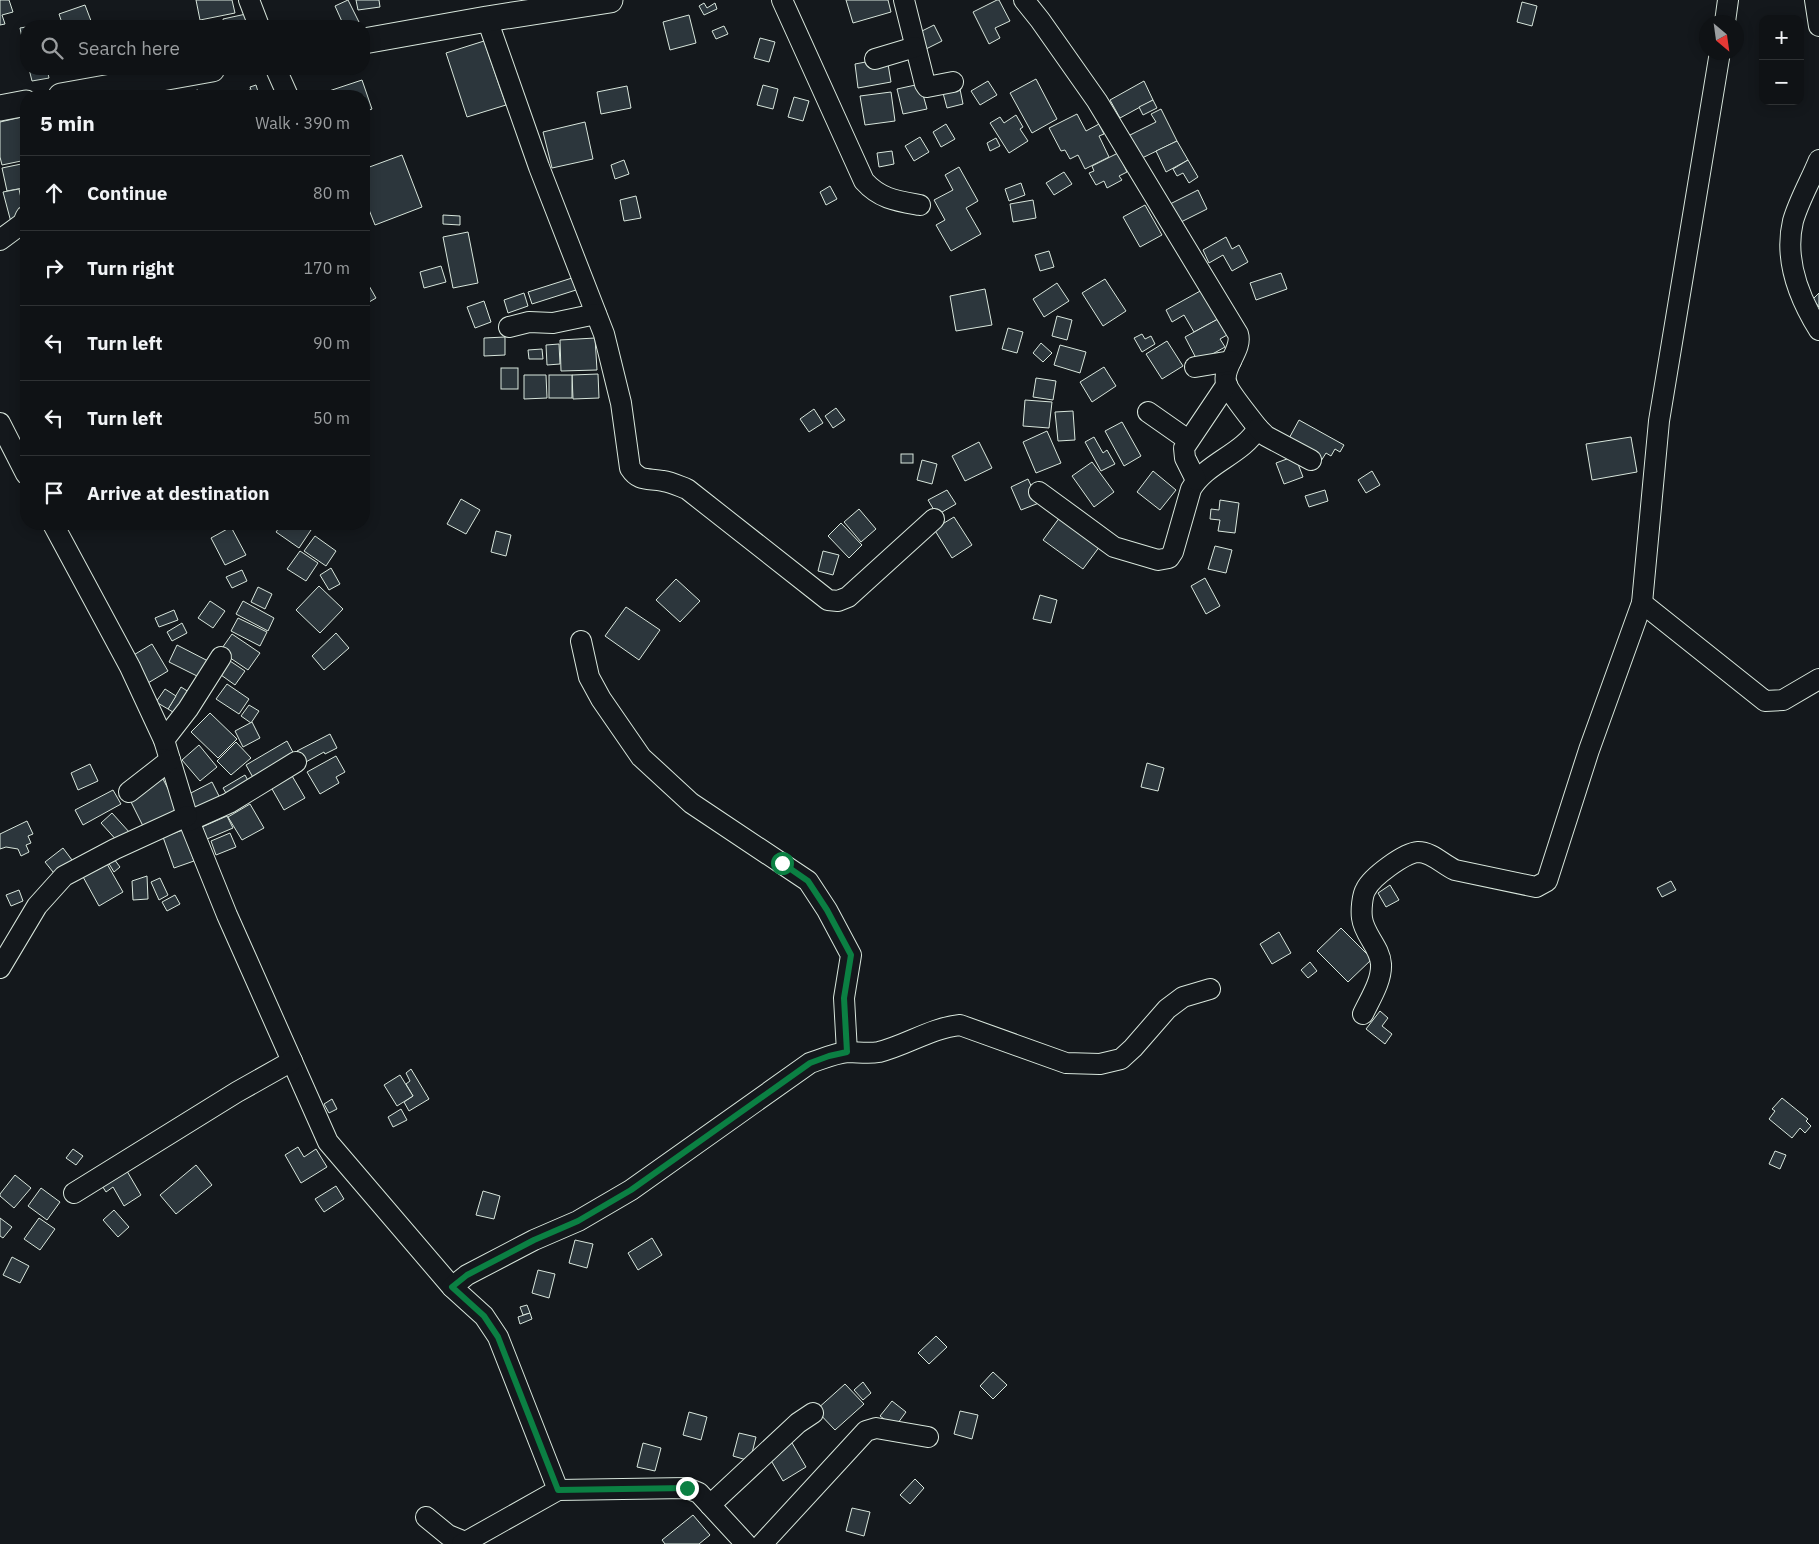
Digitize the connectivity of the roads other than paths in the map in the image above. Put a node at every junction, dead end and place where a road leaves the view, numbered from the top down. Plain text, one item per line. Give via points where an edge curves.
1 (249, 0) edge
2 (610, 0) edge
3 (782, 0) edge
4 (904, 0) edge
5 (1024, 0) edge
6 (1728, 0) edge
7 (1815, 0) edge
8 (585, 2) edge
9 (1726, 15) edge
10 (487, 19) junction
11 (257, 20) edge
12 (1819, 26) edge
13 (370, 40) edge
14 (915, 47) junction
15 (875, 59) dead end
16 (1719, 60) edge
17 (178, 75) edge
18 (279, 75) edge
19 (953, 82) dead end
20 (95, 90) edge
21 (285, 90) edge
22 (20, 104) edge
23 (0, 108) edge
24 (1819, 160) edge
25 (920, 205) dead end
26 (20, 225) edge
27 (0, 240) edge
28 (596, 314) junction
29 (509, 327) dead end
30 (1819, 330) edge
31 (1231, 361) junction
32 (1195, 367) dead end
33 (1226, 384) junction
34 (1148, 412) dead end
35 (0, 422) edge
36 (1258, 428) junction
37 (1188, 440) junction
38 (1311, 460) dead end
39 (20, 462) edge
40 (1196, 480) junction
41 (1039, 492) dead end
42 (934, 519) dead end
43 (56, 530) edge
44 (1642, 603) junction
45 (581, 641) dead end
46 (221, 657) dead end
47 (1819, 679) edge
48 (164, 740) junction
49 (170, 760) junction
50 (296, 762) dead end
51 (129, 792) dead end
52 (188, 818) junction
53 (0, 968) edge
54 (1210, 989) dead end
55 (1363, 1014) dead end
56 (847, 1052) junction
57 (292, 1061) junction
58 (74, 1193) dead end
59 (452, 1287) junction
60 (813, 1413) dead end
61 (928, 1438) dead end
62 (558, 1490) junction
63 (710, 1505) junction
64 (426, 1517) dead end
65 (463, 1543) edge
66 (746, 1544) edge
67 (762, 1544) edge

1 - 11 street
2 - 8 main road
3 - 25 street via 864,181 873,191 887,198
4 - 14 street
5 - 31 street via 1097,101 1238,334
6 - 9 street
7 - 12 street
8 - 10 main road
10 - 13 main road
10 - 28 street via 539,167
14 - 15 street
14 - 19 street via 927,87
16 - 44 street via 1659,421
17 - 20 main road
18 - 21 street
22 - 23 main road
24 - 30 street via 1794,219 1790,250 1798,289
26 - 27 street
28 - 29 street via 553,324 529,322
28 - 42 street via 621,403 630,468 634,475 687,489 828,600 848,598
31 - 32 street
31 - 33 street
33 - 36 street
33 - 37 street
34 - 37 street
35 - 39 street
36 - 38 street via 1266,436
36 - 40 street via 1246,444
37 - 40 street via 1183,453
40 - 41 street via 1174,552 1169,558 1158,560 1114,547
43 - 48 street via 130,667
44 - 47 street via 1765,701 1782,700
44 - 55 street via 1589,750 1547,881 1536,887 1455,870 1431,855 1415,852 1374,877 1364,890 1362,919 1381,964
45 - 56 street via 589,677 641,757 691,803 808,881 827,910 851,955 844,998
46 - 48 street
48 - 49 street
49 - 51 street
49 - 52 street
50 - 52 street via 229,803
52 - 53 street via 115,849 64,876 37,906
52 - 57 street
54 - 56 street via 1183,997 1167,1009 1121,1059 1100,1064 1066,1063 960,1025 946,1026 879,1052
56 - 59 street via 810,1063 631,1190 578,1221 467,1275
57 - 58 street
57 - 59 street via 328,1142
59 - 62 street via 484,1316 498,1337
60 - 63 street via 798,1422
61 - 67 street via 876,1428 866,1431
62 - 63 street via 687,1488
62 - 65 street
63 - 66 street
64 - 65 street

